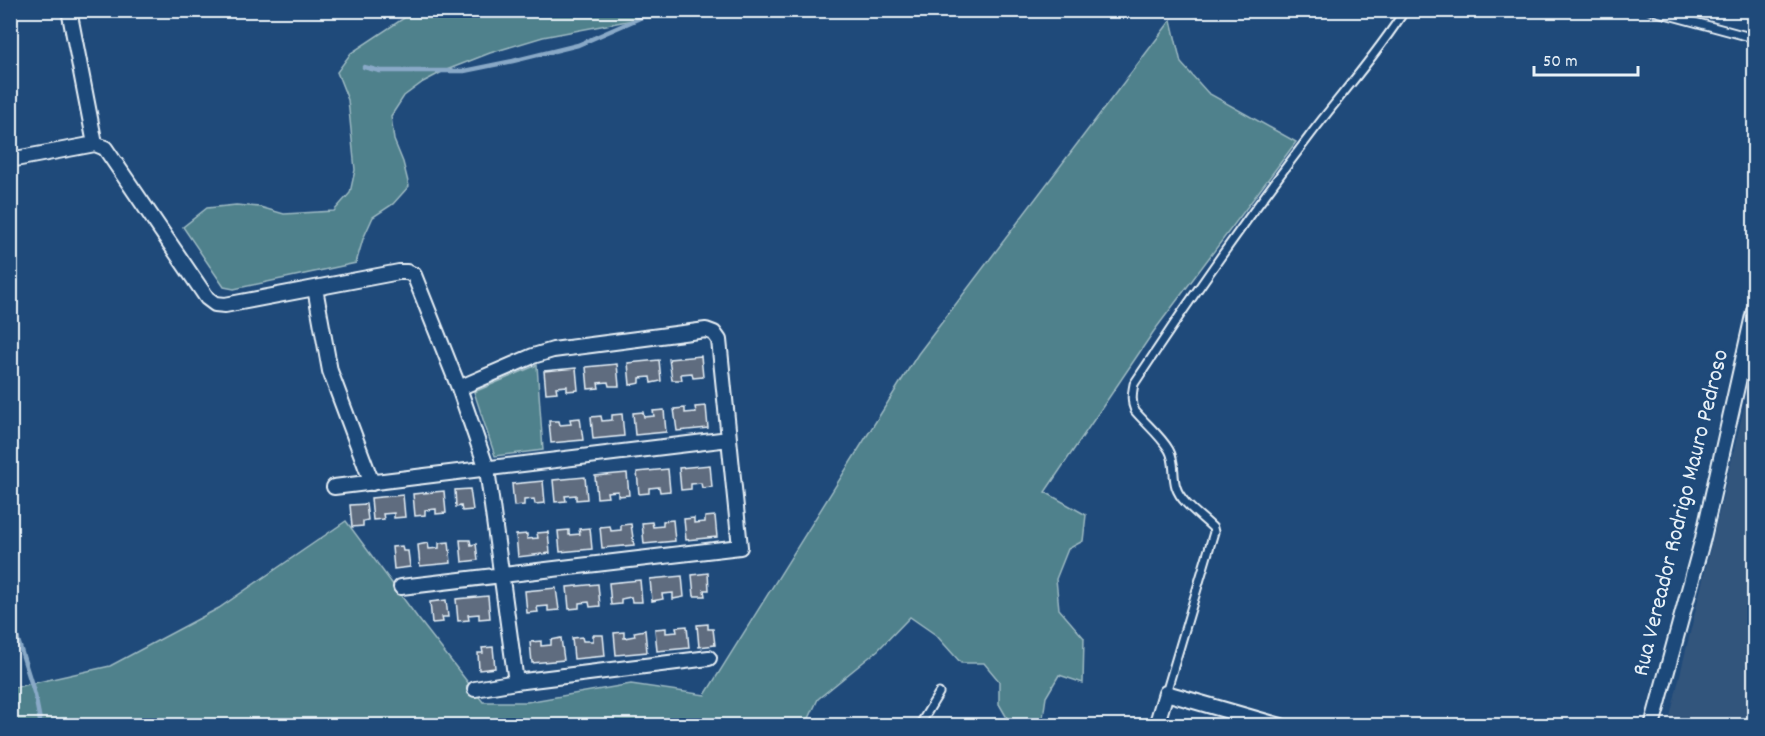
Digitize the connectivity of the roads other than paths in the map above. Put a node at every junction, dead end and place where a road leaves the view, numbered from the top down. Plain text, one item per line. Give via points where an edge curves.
1 (69, 10) edge
2 (1405, 10) edge
3 (1650, 10) edge
4 (1755, 38) edge
5 (95, 144) junction
6 (10, 160) edge
7 (315, 288) junction
8 (1755, 311) edge
9 (459, 388) junction
10 (729, 439) junction
11 (488, 469) junction
12 (372, 483) junction
13 (334, 487) dead end
14 (503, 576) junction
15 (401, 587) dead end
16 (709, 658) dead end
17 (516, 682) junction
18 (475, 689) dead end
19 (939, 693) dead end
20 (1166, 693) junction
21 (920, 726) edge
22 (1156, 726) edge
23 (1281, 726) edge
24 (1652, 726) edge

1 - 5 street
2 - 20 lane via 1387,39 1266,194 1134,384 1135,411 1169,449 1181,497 1215,532
3 - 4 lane
5 - 6 street
5 - 7 street via 105,148 207,298 215,304
7 - 9 street via 399,272 414,275
7 - 12 street via 330,371
8 - 24 street, Rua Vereador Rodrigo Mauro Pedroso via 1703,538
9 - 10 street via 553,350 706,330 719,340
9 - 11 street
10 - 11 street
10 - 14 street via 740,547
11 - 12 street
11 - 14 street
12 - 13 street
14 - 15 street
14 - 17 street
16 - 17 street
17 - 18 street
19 - 21 lane
20 - 22 street
20 - 23 street

